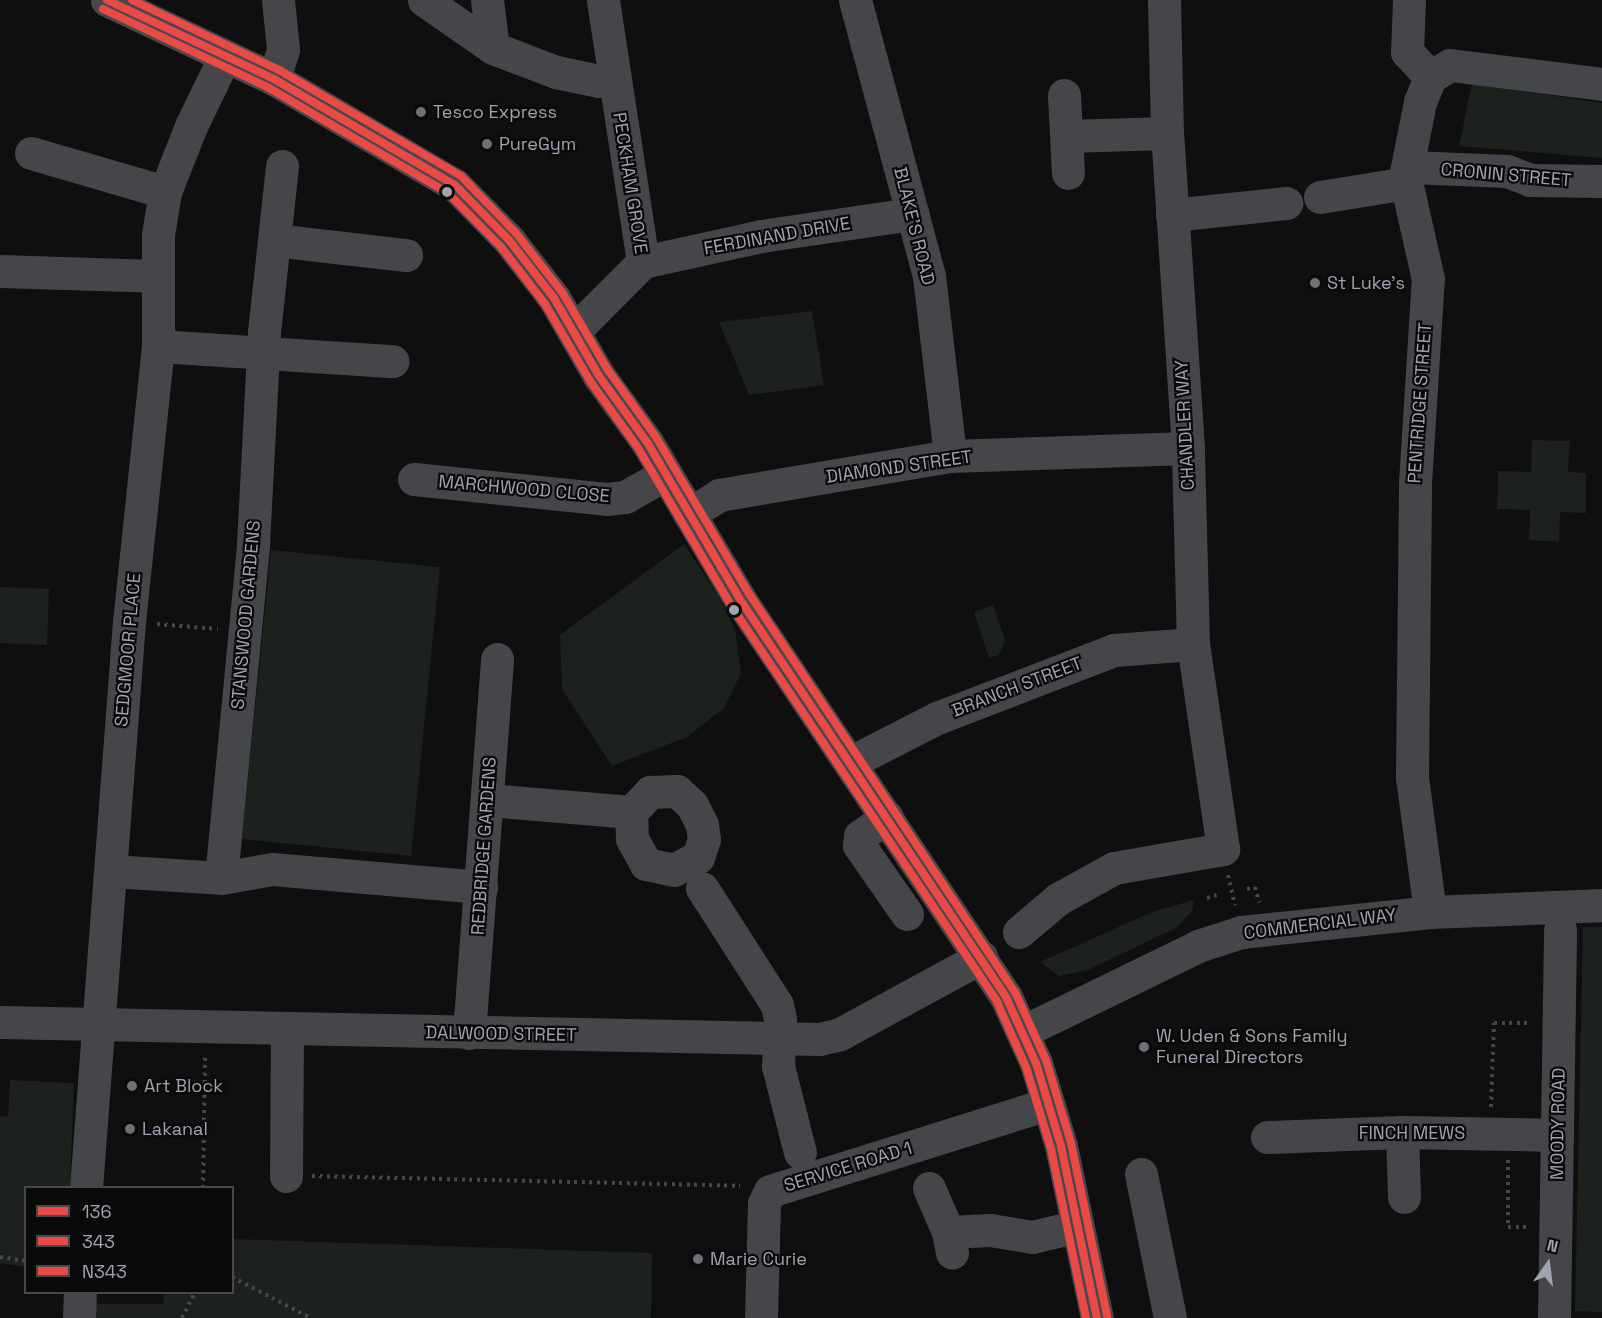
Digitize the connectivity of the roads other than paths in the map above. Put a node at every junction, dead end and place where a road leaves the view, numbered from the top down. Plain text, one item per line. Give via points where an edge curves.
1 (107, 0) edge
2 (278, 0) edge
3 (424, 0) edge
4 (487, 0) edge
5 (603, 0) edge
6 (855, 0) edge
7 (1164, 0) edge
8 (1409, 0) edge
9 (493, 48) junction
10 (225, 56) junction
11 (1430, 77) junction
12 (614, 78) junction
13 (274, 79) junction
14 (1602, 84) edge
15 (1064, 95) dead end
16 (1167, 134) junction
17 (1068, 136) junction
18 (31, 153) dead end
19 (282, 166) dead end
20 (1068, 173) dead end
21 (1408, 175) junction
22 (1602, 182) edge
23 (165, 192) junction
24 (1320, 197) dead end
25 (1286, 203) dead end
26 (912, 214) junction
27 (1172, 215) junction
28 (274, 240) junction
29 (406, 255) dead end
30 (643, 262) junction
31 (0, 271) edge
32 (155, 276) junction
33 (574, 331) junction
34 (158, 346) junction
35 (264, 351) junction
36 (393, 361) dead end
37 (1188, 448) junction
38 (950, 456) junction
39 (664, 475) junction
40 (414, 479) dead end
41 (689, 514) junction
42 (1193, 644) junction
43 (497, 659) dead end
44 (851, 762) junction
45 (488, 800) junction
46 (632, 812) dead end
47 (887, 817) junction
48 (111, 871) junction
49 (221, 878) junction
50 (481, 887) junction
51 (702, 888) dead end
52 (1602, 905) edge
53 (1430, 912) junction
54 (908, 914) dead end
55 (1560, 930) dead end
56 (1019, 932) dead end
57 (981, 957) junction
58 (0, 1022) edge
59 (96, 1024) junction
60 (287, 1028) junction
61 (1024, 1031) junction
62 (469, 1033) junction
63 (779, 1040) junction
64 (1048, 1104) junction
65 (1402, 1131) junction
66 (1557, 1135) junction
67 (1267, 1137) dead end
68 (800, 1152) dead end
69 (1141, 1174) dead end
70 (286, 1176) road end
71 (86, 1186) edge
72 (929, 1188) dead end
73 (1404, 1197) dead end
74 (1078, 1226) junction
75 (80, 1294) edge
76 (79, 1318) edge
77 (761, 1318) edge
78 (1097, 1318) edge
79 (1170, 1318) edge
80 (1554, 1318) edge

1 - 10 main road
2 - 13 street via 283,49
3 - 9 street
4 - 9 street
5 - 12 street, PECKHAM GROVE
6 - 26 street, BLAKE'S ROAD
7 - 16 street, CHANDLER WAY
8 - 11 street via 1407,52
9 - 12 street via 556,72 599,81
10 - 13 main road
10 - 23 street, SEDGMOOR PLACE
11 - 14 street via 1450,65
11 - 21 street, PENTRIDGE STREET via 1420,102
12 - 30 street, PECKHAM GROVE
13 - 33 main road via 455,185 509,240
15 - 17 street
16 - 17 street
16 - 27 street, CHANDLER WAY
17 - 20 street
18 - 23 street
19 - 28 street, STANSWOOD GARDENS
21 - 22 street, CRONIN STREET via 1507,171 1530,180
21 - 24 street, CRONIN STREET
21 - 53 street, PENTRIDGE STREET via 1428,279 1415,483 1412,746 1416,821
23 - 32 street, SEDGMOOR PLACE
25 - 27 street
26 - 30 street, FERDINAND DRIVE via 761,236
26 - 38 street, BLAKE'S ROAD via 929,276
27 - 37 street, CHANDLER WAY
28 - 29 street
28 - 35 street, STANSWOOD GARDENS
30 - 33 street, PECKHAM GROVE
31 - 32 street
32 - 34 street, SEDGMOOR PLACE
33 - 39 main road
34 - 35 street
34 - 48 street, SEDGMOOR PLACE via 129,622
35 - 36 street
35 - 49 street, STANSWOOD GARDENS via 254,544
37 - 38 street, DIAMOND STREET
37 - 42 street, CHANDLER WAY
38 - 41 street, DIAMOND STREET via 719,495
39 - 40 street, MARCHWOOD CLOSE via 625,497 606,498
39 - 41 main road
41 - 44 main road via 741,601
42 - 44 street, BRANCH STREET via 1114,650 937,718
42 - 56 street, CHANDLER WAY via 1222,849 1114,868 1058,899
43 - 45 street, REDBRIDGE GARDENS
44 - 47 main road
45 - 46 street
45 - 50 street, REDBRIDGE GARDENS
47 - 54 street via 860,836 859,845
47 - 57 main road
48 - 49 street
48 - 59 street, SEDGMOOR PLACE
49 - 50 street via 272,869
50 - 62 street, REDBRIDGE GARDENS
51 - 63 street via 773,995 780,1019
52 - 53 street, COMMERCIAL WAY
53 - 61 street, COMMERCIAL WAY via 1279,927 1219,938
55 - 66 street, MOODY ROAD
57 - 61 main road
57 - 63 street, DALWOOD STREET via 840,1034 819,1040
58 - 59 street, DALWOOD STREET
59 - 60 street, DALWOOD STREET
59 - 71 street, SEDGMOOR PLACE
60 - 62 street, DALWOOD STREET
60 - 70 street
61 - 64 main road
62 - 63 street, DALWOOD STREET
63 - 68 street via 780,1078
64 - 74 main road
64 - 77 street, SERVICE ROAD 1 via 770,1191 764,1203
65 - 66 street, FINCH MEWS
65 - 67 street, FINCH MEWS
65 - 73 street
66 - 80 street, MOODY ROAD
69 - 79 street
72 - 74 street via 950,1242 990,1230 1032,1237
74 - 78 main road
75 - 76 street

